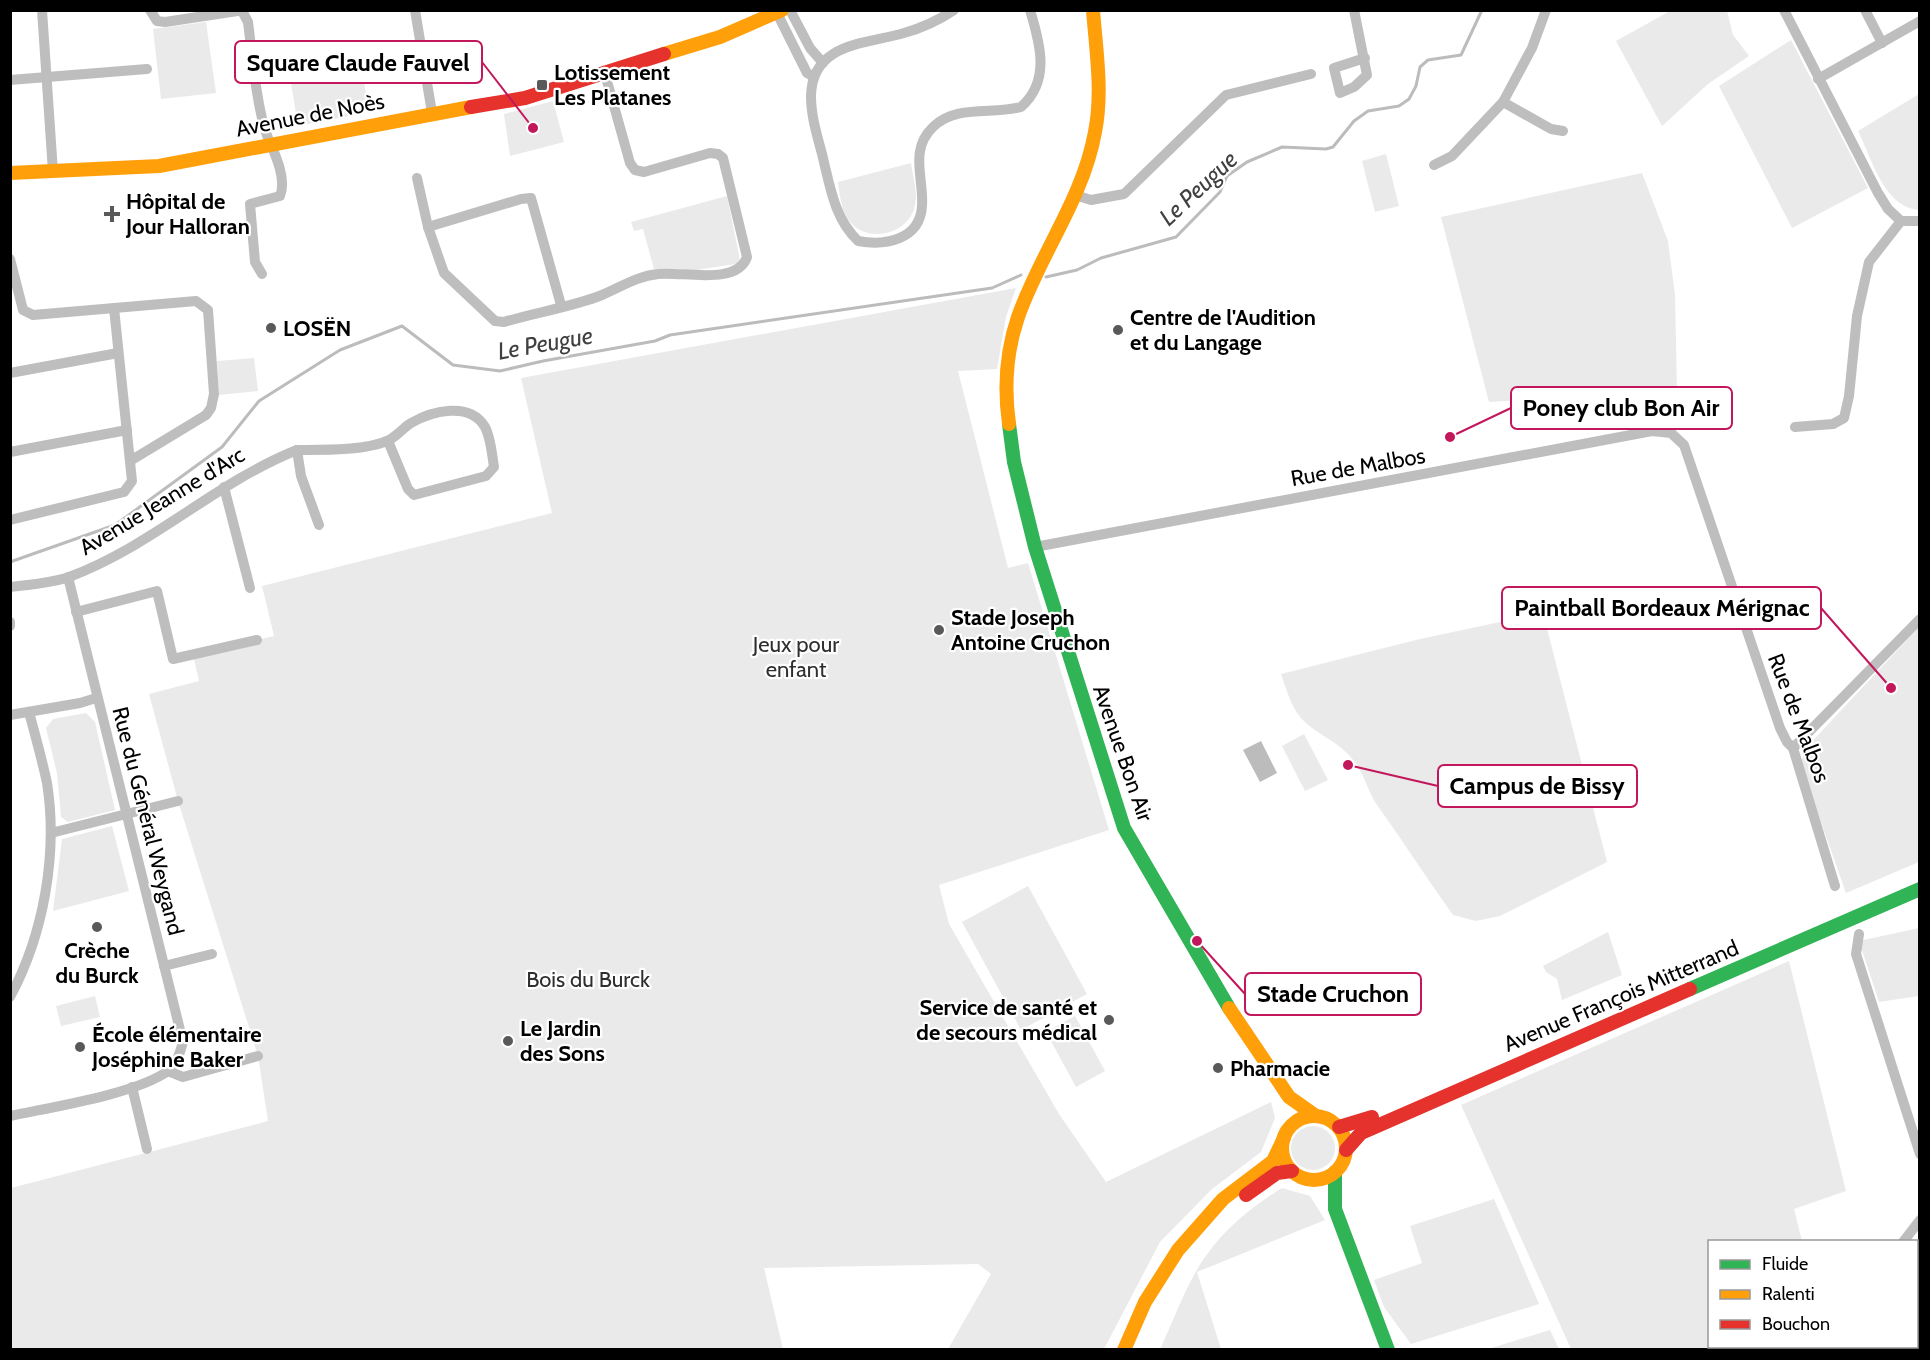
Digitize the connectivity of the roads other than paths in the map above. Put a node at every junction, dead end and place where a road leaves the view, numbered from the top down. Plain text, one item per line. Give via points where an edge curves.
1 (42, 10) edge
2 (150, 10) edge
3 (415, 10) edge
4 (954, 10) edge
5 (1030, 10) edge
6 (1094, 10) edge
7 (1354, 10) edge
8 (1546, 10) edge
9 (1784, 10) edge
10 (1865, 10) edge
11 (243, 11) edge
12 (783, 11) edge
13 (1920, 21) edge
14 (1882, 43) junction
15 (1365, 58) dead end
16 (823, 63) junction
17 (147, 69) dead end
18 (604, 74) junction
19 (1311, 74) dead end
20 (47, 77) junction
21 (814, 77) junction
22 (1818, 79) junction
23 (10, 80) edge
24 (1503, 102) junction
25 (432, 113) junction
26 (1563, 131) dead end
27 (271, 143) junction
28 (1434, 165) dead end
29 (53, 172) junction
30 (10, 173) edge
31 (417, 178) dead end
32 (1076, 195) junction
33 (1902, 221) junction
34 (1920, 221) edge
35 (428, 227) junction
36 (10, 259) edge
37 (262, 274) dead end
38 (561, 305) junction
39 (114, 308) junction
40 (118, 354) junction
41 (10, 373) edge
42 (1795, 427) dead end
43 (127, 430) junction
44 (388, 441) junction
45 (297, 450) junction
46 (10, 452) edge
47 (130, 460) junction
48 (225, 487) junction
49 (10, 520) edge
50 (319, 525) dead end
51 (1035, 547) junction
52 (68, 577) junction
53 (10, 587) edge
54 (250, 588) dead end
55 (76, 612) junction
56 (1920, 619) edge
57 (257, 640) dead end
58 (96, 698) junction
59 (29, 712) junction
60 (10, 715) edge
61 (1793, 748) junction
62 (178, 801) dead end
63 (125, 813) junction
64 (51, 833) junction
65 (1920, 879) edge
66 (1835, 886) dead end
67 (1920, 890) edge
68 (1859, 934) dead end
69 (212, 954) dead end
70 (164, 966) junction
71 (10, 997) edge
72 (258, 1056) dead end
73 (168, 1071) junction
74 (132, 1087) junction
75 (1289, 1097) junction
76 (10, 1116) edge
77 (1316, 1116) junction
78 (1339, 1127) junction
79 (1287, 1132) junction
80 (147, 1149) dead end
81 (1346, 1150) junction
82 (1920, 1154) edge
83 (1292, 1171) junction
84 (1335, 1172) junction
85 (1306, 1179) junction
86 (1335, 1209) junction
87 (1920, 1220) edge
88 (1905, 1240) edge
89 (1124, 1350) edge
90 (1135, 1350) edge
91 (1388, 1350) edge

1 - 20 street
2 - 11 street via 157,21 165,22
3 - 25 street
4 - 16 street via 905,33 844,46
5 - 21 street via 1040,52 1036,91 1021,107 954,114 933,126 924,136 918,162 922,207 917,222 900,239 888,244 858,241 839,218 813,118
6 - 32 main road, Avenue Bon Air via 1098,106 1095,133
7 - 15 street
8 - 24 street via 1532,48
9 - 22 street
10 - 14 street
11 - 27 street
12 - 16 street
12 - 18 main road, Avenue de Noès via 720,38
12 - 21 street via 807,73
13 - 14 street
14 - 22 street
16 - 21 street
17 - 20 street
18 - 25 main road, Avenue de Noès via 525,98
18 - 38 street via 635,170 644,172 710,153 723,158 747,256 736,271 694,276 659,274
19 - 32 street via 1226,95 1124,194 1091,200
20 - 23 street
20 - 29 street
22 - 33 street via 1878,194
24 - 26 street via 1551,129
24 - 28 street via 1452,156
25 - 27 main road, Avenue de Noès
27 - 29 main road, Avenue de Noès via 159,166
27 - 37 street via 283,188 280,196 250,204 249,212 255,262
29 - 30 main road, Avenue de Noès
31 - 35 street
32 - 51 main road, Avenue Bon Air via 1017,316 1008,360 1005,392 1014,462
33 - 34 street
33 - 42 street via 1869,262 1857,316 1844,418 1833,424
35 - 38 street via 444,273 495,321
35 - 38 street via 531,198
36 - 39 street via 27,314
39 - 40 street
39 - 47 street via 196,301 208,310 214,394 211,408 206,415
40 - 41 street
40 - 43 street
43 - 46 street
43 - 47 street
44 - 44 street via 411,423 464,410 478,417 486,429 494,467 486,476 414,495
44 - 45 street via 335,451
45 - 48 street, Avenue Jeanne d'Arc via 261,465
45 - 50 street via 301,476
47 - 49 street via 132,481 124,492
48 - 52 street, Avenue Jeanne d'Arc via 115,557
48 - 54 street
51 - 61 street, Rue de Malbos via 1652,431 1671,433 1684,446 1780,728
51 - 75 main road, Avenue Bon Air via 1124,828 1211,980
52 - 53 street, Avenue Jeanne d'Arc
52 - 55 street, Rue du Général Weygand
55 - 57 street via 157,591 173,659
55 - 58 street, Rue du Général Weygand
56 - 61 street
58 - 59 street
58 - 63 street, Rue du Général Weygand
59 - 60 street
59 - 64 street via 47,785
61 - 66 street, Rue de Malbos
62 - 63 street
63 - 64 street
63 - 70 street, Rue du Général Weygand
64 - 71 street via 40,915 27,960
65 - 78 main road, Avenue François Mitterrand via 1359,1123
67 - 81 main road, Avenue François Mitterrand via 1389,1120 1361,1133
68 - 82 street via 1856,954
69 - 70 street
70 - 73 street, Rue du Général Weygand via 183,1042 174,1066
72 - 73 street via 183,1077
73 - 74 street
74 - 76 street
74 - 80 street
75 - 77 main road, Avenue Bon Air
75 - 79 main road, Avenue Bon Air
77 - 78 main road
77 - 79 main road via 1300,1119
78 - 81 main road
79 - 83 main road via 1283,1155
79 - 89 main road via 1273,1161 1223,1199 1178,1250 1145,1302
81 - 84 main road
83 - 85 main road
83 - 90 main road via 1277,1173 1259,1185 1202,1236 1165,1288
84 - 85 main road via 1323,1178
84 - 86 main road
85 - 86 main road via 1324,1193
86 - 91 main road
87 - 88 street

